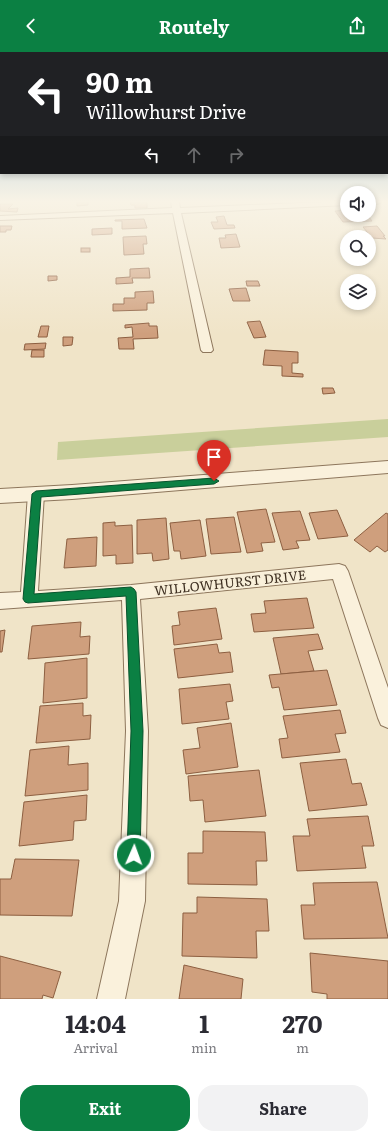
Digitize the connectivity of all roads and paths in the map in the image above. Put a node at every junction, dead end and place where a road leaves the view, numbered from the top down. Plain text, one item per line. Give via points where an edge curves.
1 (184, 246) edge
2 (207, 350) dead end
3 (388, 467) edge
4 (36, 494) junction
5 (0, 496) edge
6 (131, 592) junction
7 (28, 599) junction
8 (0, 601) edge
9 (388, 718) edge
10 (111, 999) edge

1 - 2 street
3 - 4 street
4 - 5 street
4 - 7 street
6 - 7 street, WILLOWHURST DRIVE
6 - 9 street, WILLOWHURST DRIVE via 339,571
6 - 10 street via 137,731 132,901
7 - 8 street, WILLOWHURST DRIVE

